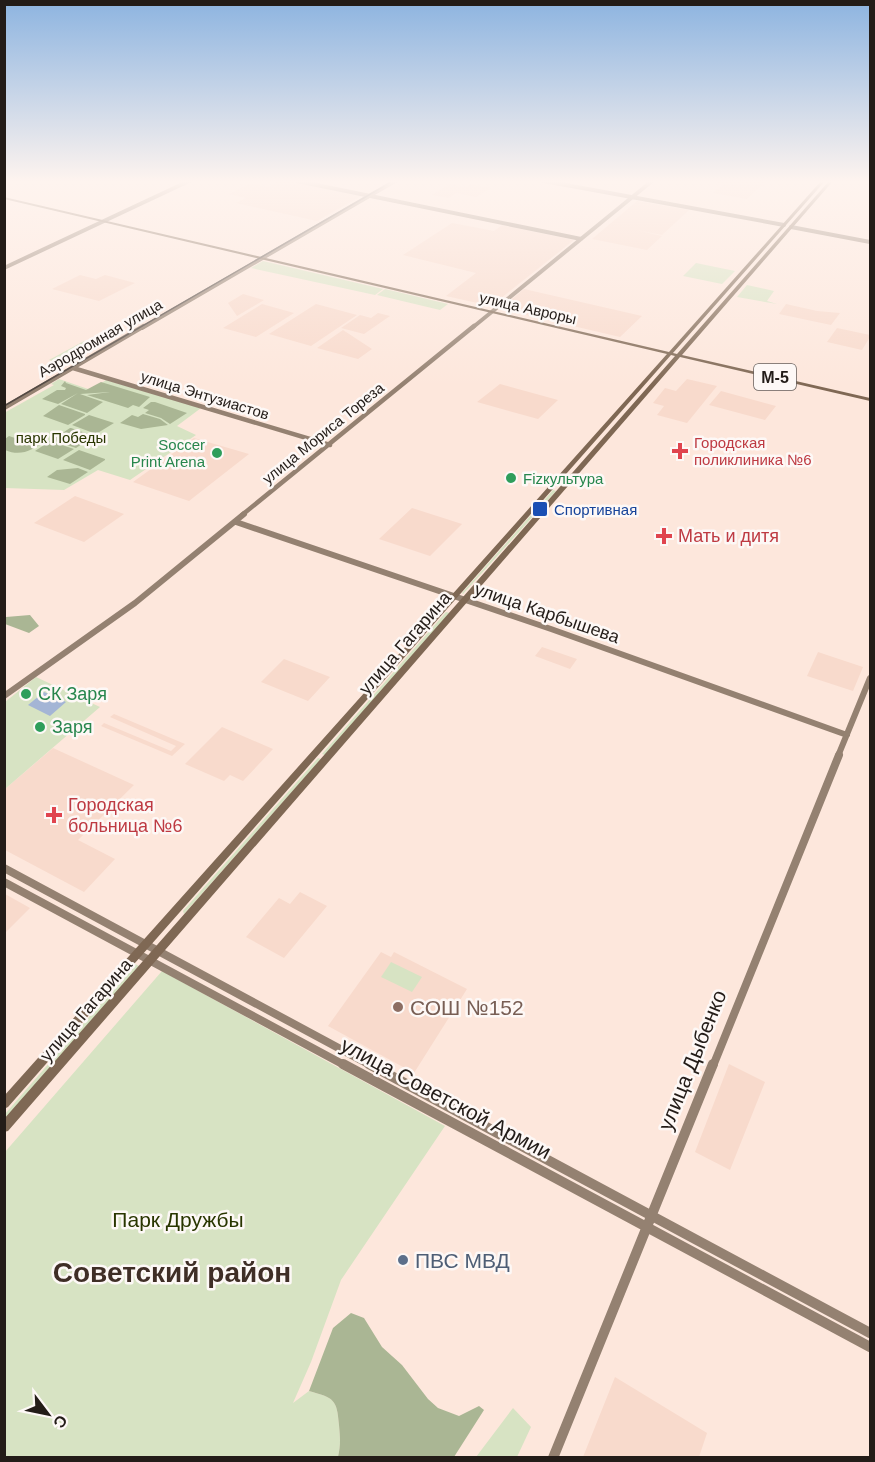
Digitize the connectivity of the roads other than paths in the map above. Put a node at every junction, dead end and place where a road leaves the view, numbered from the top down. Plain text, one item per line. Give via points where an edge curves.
1 (44, 249) edge
2 (228, 249) edge
3 (275, 249) edge
4 (569, 249) edge
5 (764, 249) edge
6 (771, 249) edge
7 (262, 257) junction
8 (4, 268) edge
9 (493, 311) junction
10 (676, 353) junction
11 (73, 368) junction
12 (870, 399) edge
13 (4, 406) edge
14 (330, 445) junction
15 (556, 484) junction
16 (565, 486) junction
17 (236, 522) junction
18 (455, 597) junction
19 (464, 600) junction
20 (445, 609) junction
21 (454, 612) junction
22 (870, 678) edge
23 (4, 696) edge
24 (847, 735) junction
25 (6, 871) edge
26 (4, 882) edge
27 (174, 914) junction
28 (187, 920) junction
29 (147, 944) junction
30 (160, 951) junction
31 (138, 954) junction
32 (151, 962) junction
33 (4, 1104) edge
34 (455, 1110) junction
35 (448, 1122) junction
36 (4, 1127) edge
37 (650, 1214) junction
38 (646, 1225) junction
39 (870, 1333) edge
40 (870, 1347) edge
41 (553, 1458) edge

1 - 8 main road
2 - 7 main road, улица Авроры / М-5
3 - 7 main road, Аэродромная улица
4 - 9 main road, улица Мориса Тореза
5 - 10 main road, улица Гагарина
6 - 10 main road, улица Гагарина
7 - 9 main road, улица Авроры / М-5
7 - 11 main road, Аэродромная улица
7 - 13 main road, Аэродромная улица
9 - 10 main road, улица Авроры / М-5
9 - 14 main road, улица Мориса Тореза
10 - 12 main road, улица Авроры / М-5
10 - 15 main road, улица Гагарина
10 - 16 main road, улица Гагарина
11 - 13 main road, Аэродромная улица
11 - 14 main road, улица Энтузиастов
14 - 17 main road, улица Мориса Тореза
15 - 16 main road
15 - 18 main road, улица Гагарина
16 - 19 main road, улица Гагарина
17 - 18 main road, улица Карбышева
17 - 23 main road, улица Мориса Тореза via 135,603
18 - 19 main road, улица Карбышева
18 - 20 main road, улица Гагарина
19 - 21 main road, улица Гагарина
19 - 24 main road, улица Карбышева
20 - 21 main road
20 - 27 main road, улица Гагарина
21 - 28 main road, улица Гагарина
22 - 24 main road, улица Дыбенко
24 - 37 main road, улица Дыбенко
25 - 29 main road, улица Советской Армии
26 - 31 main road, улица Советской Армии
27 - 28 main road
27 - 29 main road, улица Гагарина
28 - 30 main road, улица Гагарина
29 - 30 main road, улица Советской Армии
29 - 31 main road, улица Гагарина
30 - 32 main road, улица Гагарина
30 - 34 main road, улица Советской Армии
31 - 32 main road, улица Советской Армии
31 - 33 main road, улица Гагарина
32 - 35 main road, улица Советской Армии
32 - 36 main road, улица Гагарина
34 - 35 main road
34 - 37 main road, улица Советской Армии
35 - 38 main road, улица Советской Армии
37 - 38 main road, улица Дыбенко
37 - 39 main road, улица Советской Армии
38 - 40 main road, улица Советской Армии
38 - 41 main road, улица Дыбенко

